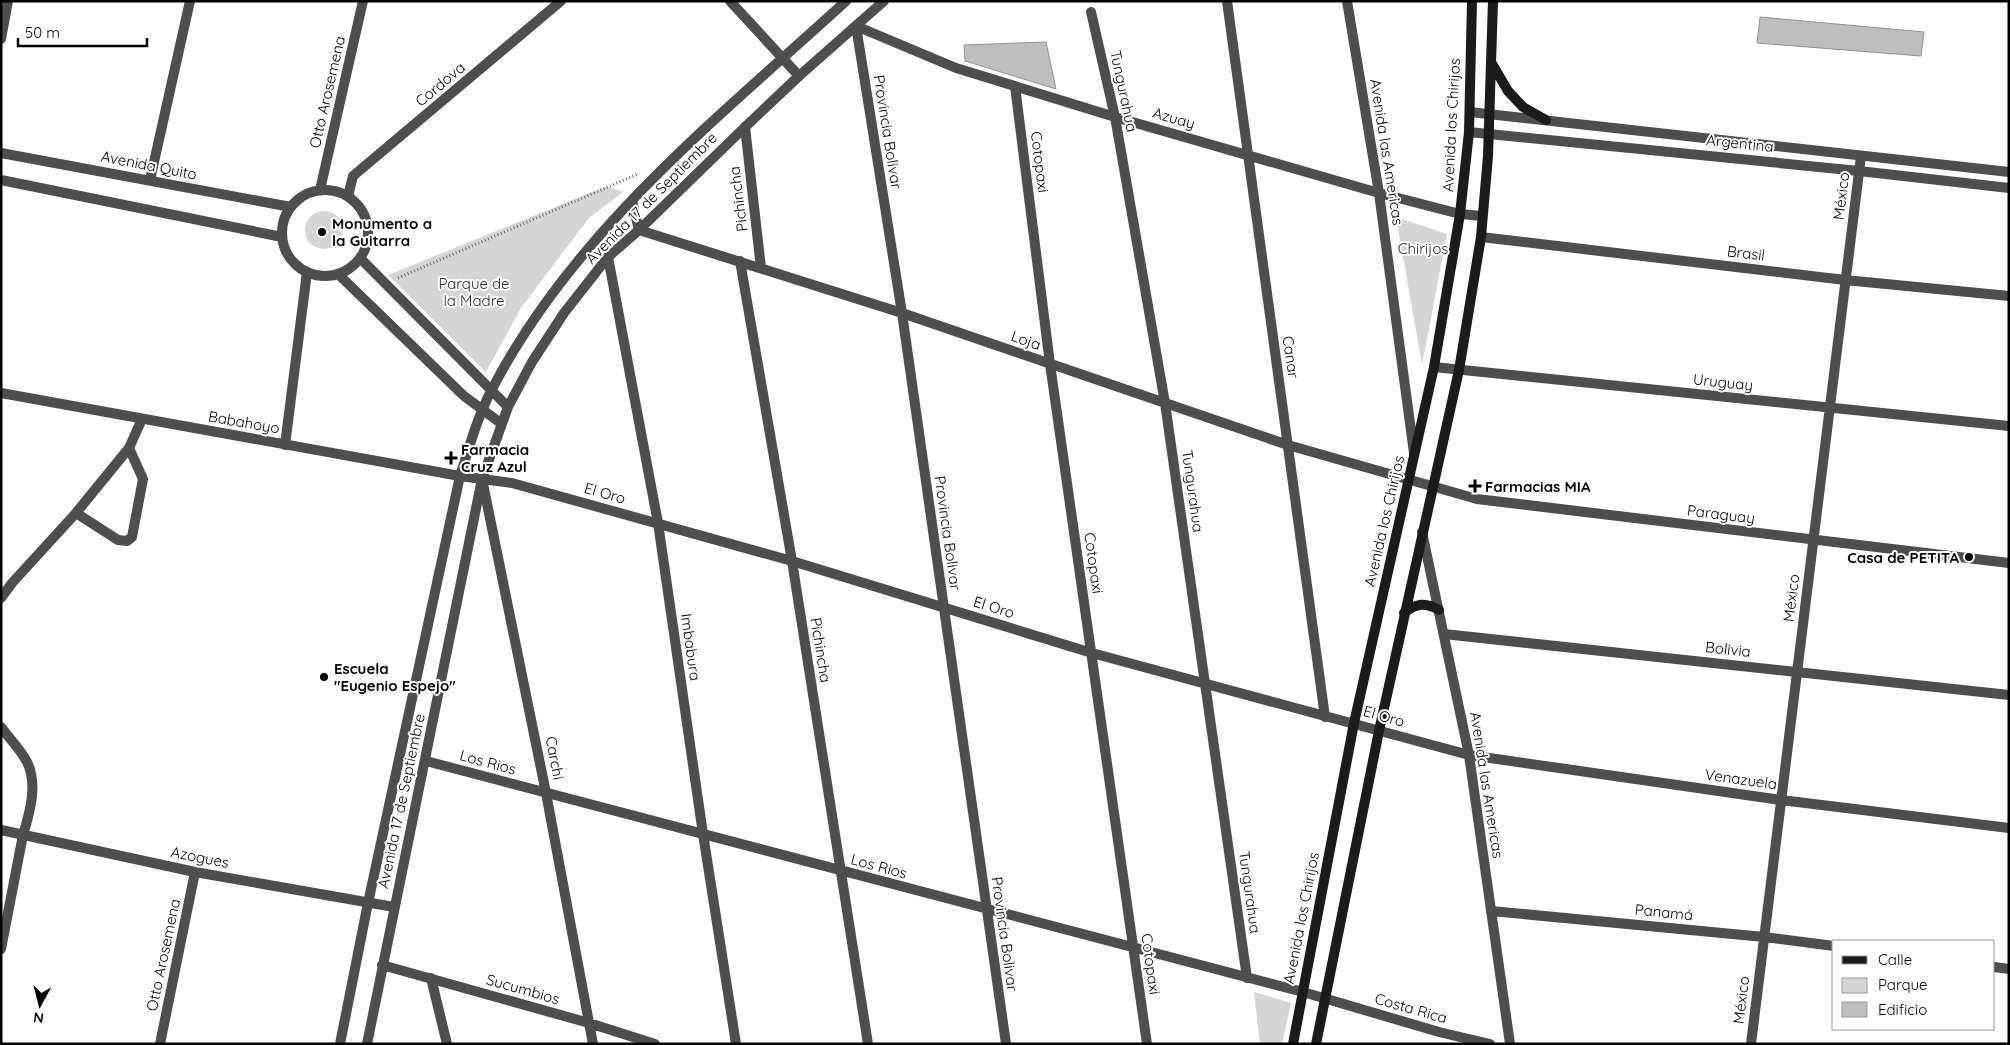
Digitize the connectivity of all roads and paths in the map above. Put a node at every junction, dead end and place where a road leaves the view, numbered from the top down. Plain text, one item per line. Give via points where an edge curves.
1 (8, 1) edge
2 (190, 1) edge
3 (363, 1) edge
4 (561, 1) edge
5 (730, 1) edge
6 (846, 1) edge
7 (884, 1) edge
8 (1227, 1) edge
9 (1347, 1) edge
10 (1472, 1) edge
11 (1493, 1) edge
12 (1091, 12) dead end
13 (856, 26) junction
14 (1, 39) edge
15 (783, 58) junction
16 (1491, 62) junction
17 (799, 76) junction
18 (1015, 86) junction
19 (1470, 112) junction
20 (1490, 114) junction
21 (1115, 117) junction
22 (1546, 120) junction
23 (744, 127) junction
24 (1469, 132) junction
25 (1489, 133) junction
26 (1, 153) edge
27 (1248, 155) junction
28 (1861, 156) junction
29 (1859, 170) junction
30 (644, 171) dead end
31 (2009, 172) edge
32 (1, 180) edge
33 (150, 180) junction
34 (2009, 188) edge
35 (320, 190) junction
36 (1379, 193) junction
37 (348, 196) junction
38 (632, 201) junction
39 (291, 207) junction
40 (1460, 214) junction
41 (1482, 216) junction
42 (639, 230) junction
43 (282, 237) junction
44 (1481, 237) junction
45 (608, 256) junction
46 (360, 258) junction
47 (740, 261) junction
48 (761, 268) junction
49 (307, 272) junction
50 (338, 274) junction
51 (1845, 280) junction
52 (385, 283) junction
53 (2009, 296) edge
54 (902, 314) junction
55 (1050, 364) junction
56 (1434, 367) junction
57 (1458, 370) junction
58 (491, 391) junction
59 (1, 393) edge
60 (1165, 403) junction
61 (508, 407) junction
62 (1829, 409) junction
63 (482, 411) junction
64 (142, 419) junction
65 (502, 424) junction
66 (2009, 426) edge
67 (285, 445) junction
68 (1288, 445) junction
69 (129, 448) junction
70 (1414, 456) junction
71 (460, 476) junction
72 (482, 479) junction
73 (1409, 480) junction
74 (1432, 486) junction
75 (76, 513) junction
76 (658, 523) junction
77 (1422, 532) junction
78 (1813, 540) junction
79 (792, 561) junction
80 (2009, 564) edge
81 (1, 598) edge
82 (943, 606) junction
83 (1438, 610) junction
84 (1404, 613) junction
85 (1444, 634) junction
86 (1092, 653) junction
87 (1797, 672) junction
88 (1205, 684) junction
89 (2009, 695) edge
90 (1325, 716) junction
91 (1354, 723) junction
92 (1, 727) edge
93 (1379, 731) junction
94 (1469, 754) junction
95 (426, 761) junction
96 (546, 793) junction
97 (1781, 800) junction
98 (2009, 828) edge
99 (1, 830) edge
100 (703, 834) junction
101 (23, 835) junction
102 (840, 871) junction
103 (195, 872) junction
104 (368, 903) junction
105 (394, 907) junction
106 (986, 909) junction
107 (1491, 910) junction
108 (1764, 937) junction
109 (1832, 946) edge
110 (1134, 948) junction
111 (1, 949) edge
112 (382, 965) junction
113 (1995, 967) edge
114 (2009, 969) edge
115 (431, 978) junction
116 (1247, 978) junction
117 (1302, 992) junction
118 (1325, 998) junction
119 (589, 1023) junction
120 (1439, 1032) junction
121 (160, 1044) edge
122 (340, 1044) edge
123 (367, 1044) edge
124 (447, 1044) edge
125 (593, 1044) edge
126 (655, 1044) edge
127 (736, 1044) edge
128 (868, 1044) edge
129 (1006, 1044) edge
130 (1147, 1044) edge
131 (1293, 1044) edge
132 (1316, 1044) edge
133 (1438, 1044) edge
134 (1490, 1044) edge
135 (1510, 1044) edge
136 (1750, 1044) edge

1 - 14 street
2 - 33 street
3 - 35 street, Otto Arosemena
4 - 37 street, Cordova via 353,176
5 - 15 street
6 - 15 street, Avenida 17 de Septiembre
7 - 13 street, Avenida 17 de Septiembre
8 - 27 street, Canar
9 - 36 street, Avenida las Americas
10 - 19 main road, Avenida los Chirijos
11 - 16 main road
12 - 21 street, Tungurahua
13 - 17 street, Avenida 17 de Septiembre
13 - 18 street, Azuay via 956,68
13 - 54 street, Provincia Bolivar
15 - 17 street
15 - 38 street, Avenida 17 de Septiembre via 670,160
16 - 20 main road
16 - 22 main road via 1523,107
17 - 23 street, Avenida 17 de Septiembre
18 - 21 street, Azuay
18 - 55 street, Cotopaxi
19 - 20 street, Argentina
19 - 24 main road, Avenida los Chirijos
20 - 22 street, Argentina
20 - 25 main road
21 - 27 street, Azuay
21 - 60 street, Tungurahua
22 - 28 street, Argentina
23 - 42 street, Avenida 17 de Septiembre
23 - 48 street, Pichincha
24 - 25 street, Argentina
24 - 40 main road, Avenida los Chirijos
25 - 29 street, Argentina
25 - 41 main road
26 - 33 street, Avenida Quito
27 - 36 street, Azuay
27 - 68 street, Canar
28 - 29 street, México
28 - 31 street, Argentina
29 - 34 street, Argentina
29 - 51 street, México
30 - 52 path
32 - 43 street
33 - 39 street, Avenida Quito
35 - 37 street
35 - 39 street via 304,195
36 - 40 street, Azuay
36 - 70 street, Avenida las Americas
37 - 46 street via 359,205 369,231 367,246
38 - 42 street
38 - 58 street, Avenida 17 de Septiembre via 562,278
39 - 43 street via 285,216
40 - 41 street
40 - 56 main road, Avenida los Chirijos
41 - 44 main road
42 - 45 street, Avenida 17 de Septiembre
42 - 47 street, Loja
43 - 49 street via 292,261
44 - 51 street, Brasil
44 - 57 main road
45 - 61 street, Avenida 17 de Septiembre via 564,313
45 - 76 street, Imbabura
46 - 50 street
46 - 52 street
47 - 48 street, Loja
47 - 79 street, Pichincha
48 - 54 street, Loja
49 - 50 street via 328,276
49 - 67 street
50 - 63 street
51 - 53 street, Brasil
51 - 62 street, México
52 - 58 street
54 - 55 street, Loja
54 - 82 street, Provincia Bolivar
55 - 60 street, Loja
55 - 86 street, Cotopaxi
56 - 57 street, Uruguay
56 - 70 main road, Avenida los Chirijos
57 - 62 street, Uruguay
57 - 74 main road
58 - 61 street
58 - 63 street, Avenida 17 de Septiembre
59 - 64 street, Babahoyo
60 - 68 street, Loja
60 - 88 street, Tungurahua
61 - 65 street, Avenida 17 de Septiembre
62 - 66 street, Uruguay
62 - 78 street, México
63 - 65 street
63 - 71 street, Avenida 17 de Septiembre
64 - 67 street, Babahoyo
64 - 69 street
65 - 72 street, Avenida 17 de Septiembre
67 - 71 street, Babahoyo
68 - 73 street, Loja
68 - 90 street, Canar
69 - 75 street
69 - 75 street via 143,479 132,537 127,541 118,540
70 - 73 main road, Avenida los Chirijos
71 - 72 street, Babahoyo
71 - 104 street, Avenida 17 de Septiembre
72 - 76 street, El Oro via 512,483
72 - 95 street, Avenida 17 de Septiembre
72 - 96 street, Carchi
73 - 74 street, Loja
73 - 91 main road, Avenida los Chirijos
74 - 77 main road
74 - 78 street, Paraguay via 1477,499
75 - 81 street
76 - 79 street, El Oro
76 - 100 street, Imbabura
77 - 83 street, Avenida las Americas
77 - 84 main road
78 - 80 street, Paraguay
78 - 87 street, México
79 - 82 street, El Oro
79 - 102 street, Pichincha
82 - 86 street, El Oro
82 - 106 street, Provincia Bolivar
83 - 84 main road via 1432,606 1417,605
83 - 85 street, Avenida las Americas
84 - 93 main road
85 - 87 street, Bolivia
85 - 94 street, Avenida las Americas
86 - 88 street, El Oro
86 - 110 street, Cotopaxi
87 - 89 street, Bolivia
87 - 97 street, México
88 - 90 street, El Oro
88 - 116 street, Tungurahua
90 - 91 street, El Oro
91 - 93 street, El Oro
91 - 117 main road, Avenida los Chirijos
92 - 101 street via 27,762 32,781 30,811
93 - 94 street, El Oro
93 - 118 main road
94 - 97 street, Venazuela
94 - 107 street, Avenida las Americas
95 - 96 street, Los Rios
95 - 105 street, Avenida 17 de Septiembre
96 - 100 street, Los Rios
96 - 119 street, Carchi
97 - 98 street, Venazuela
97 - 108 street, México
99 - 101 street, Azogues
100 - 102 street, Los Rios
100 - 127 street, Imbabura
101 - 103 street, Azogues
101 - 111 street
102 - 106 street, Los Rios
102 - 128 street, Pichincha
103 - 104 street, Azogues
103 - 121 street, Otto Arosemena
104 - 105 street, Azogues
104 - 122 street, Avenida 17 de Septiembre
105 - 112 street, Avenida 17 de Septiembre
106 - 110 street, Los Rios
106 - 129 street, Provincia Bolivar
107 - 108 street, Panamá
107 - 135 street, Avenida las Americas
108 - 109 street, Panamá
108 - 136 street, México
110 - 116 street, Los Rios
110 - 130 street, Cotopaxi
112 - 115 street, Sucumbios
112 - 123 street, Avenida 17 de Septiembre
113 - 114 street
115 - 119 street, Sucumbios
115 - 124 street
116 - 117 street, Los Rios
117 - 118 street, Los Rios
117 - 131 main road, Avenida los Chirijos
118 - 120 street, Costa Rica
118 - 132 main road
119 - 125 street, Carchi
119 - 126 street, Sucumbios
120 - 133 street
120 - 134 street, Costa Rica

